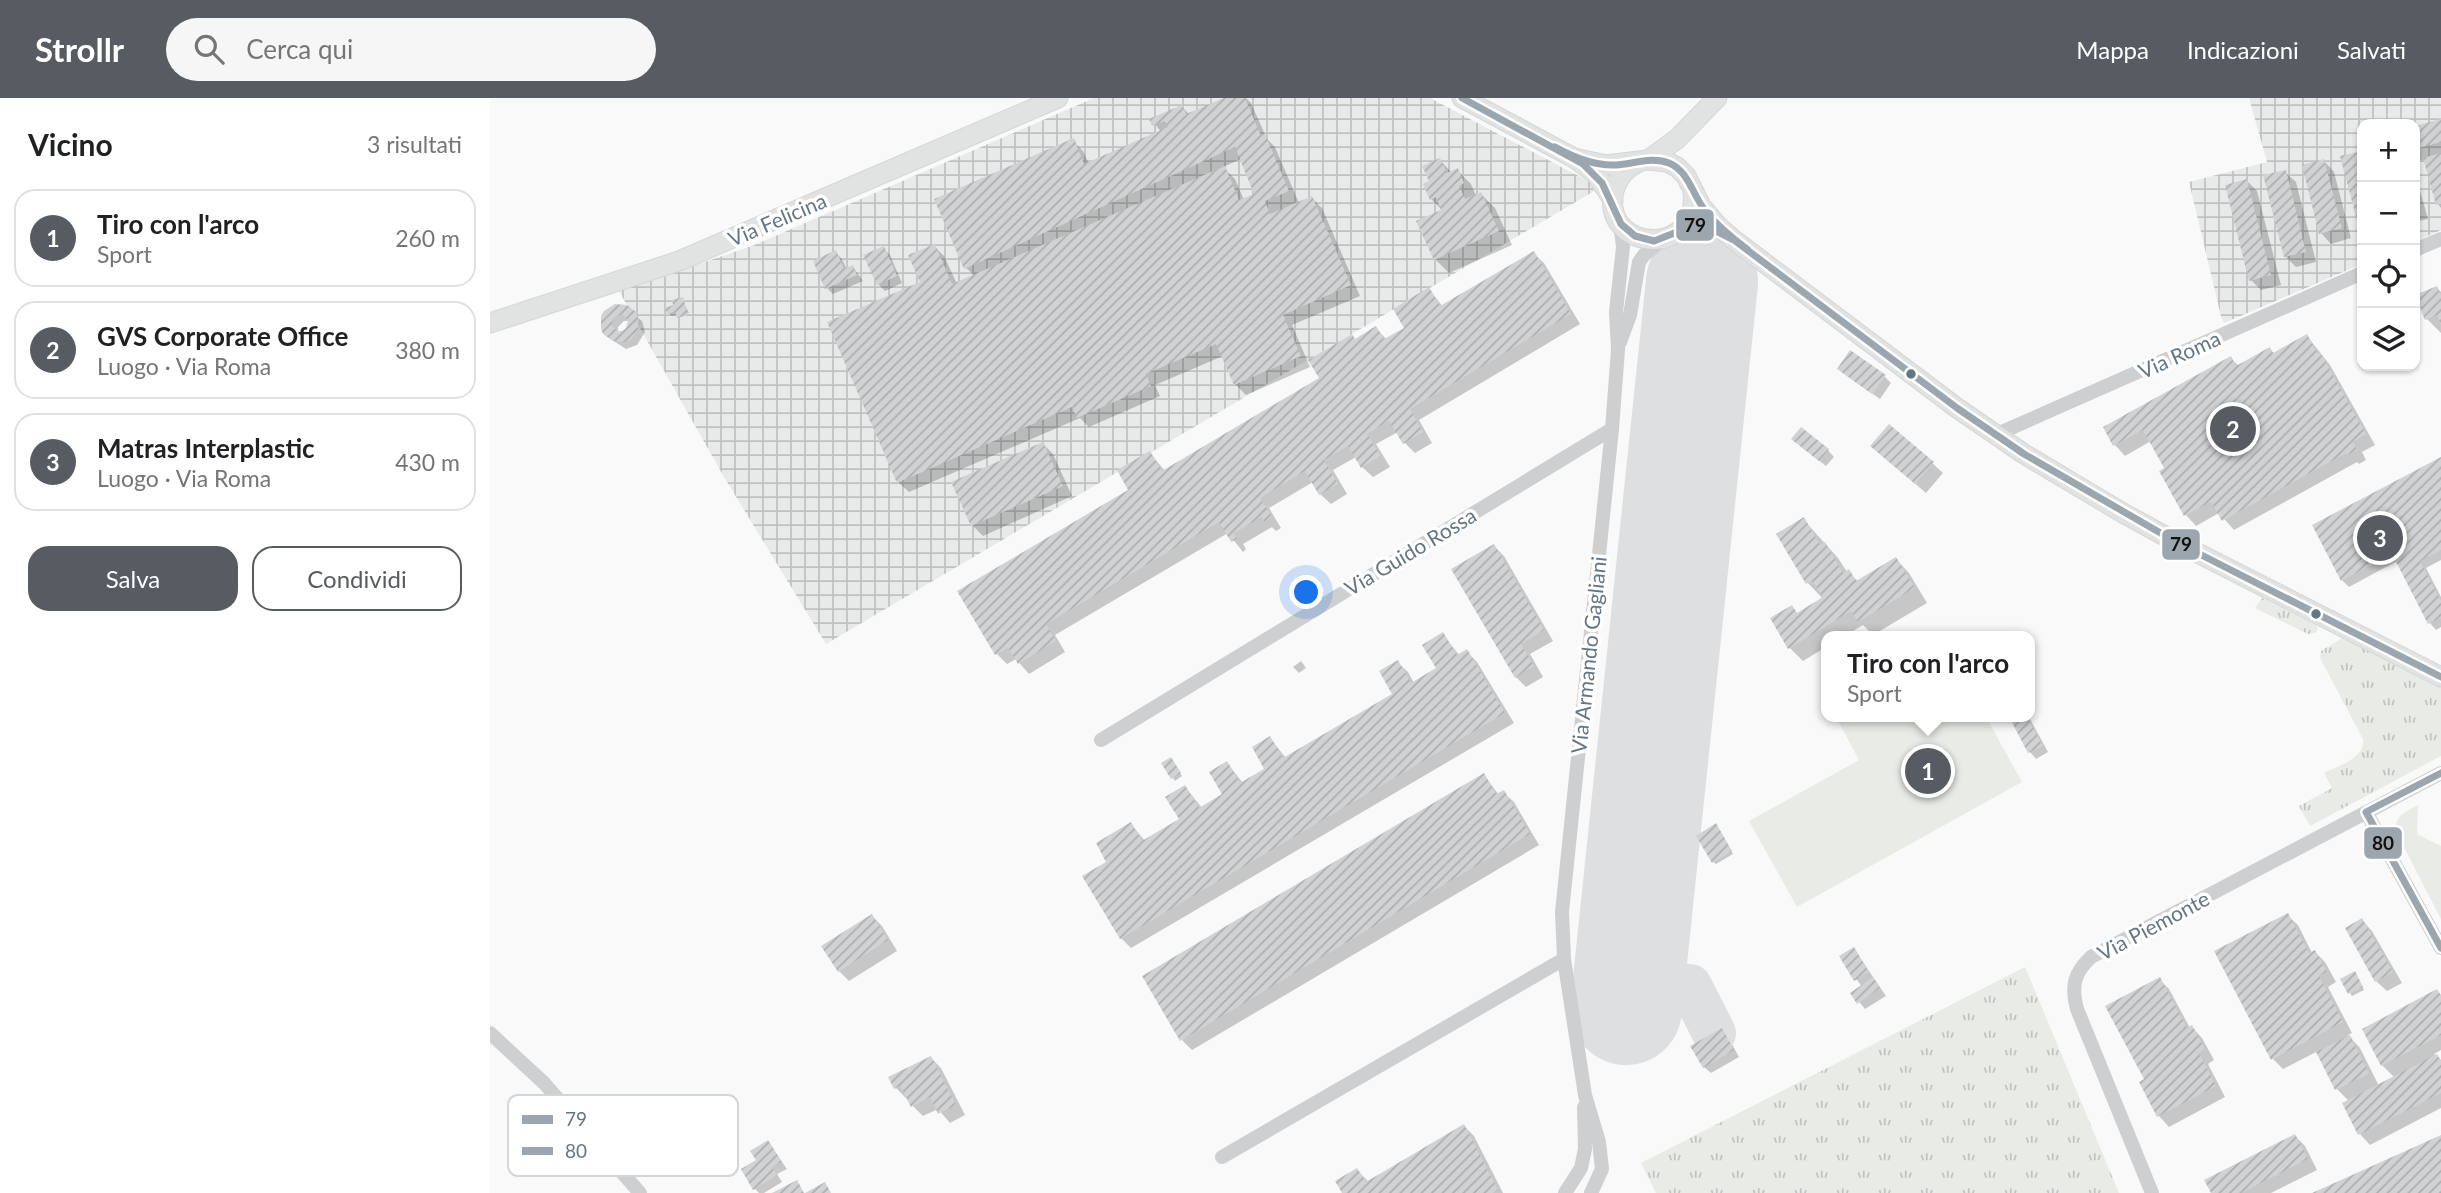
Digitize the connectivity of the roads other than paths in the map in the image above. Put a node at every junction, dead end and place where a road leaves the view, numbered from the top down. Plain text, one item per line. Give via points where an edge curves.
1 (1058, 98) edge
2 (1462, 98) edge
3 (1717, 98) edge
4 (1691, 127) junction
5 (1574, 158) junction
6 (1644, 161) junction
7 (1692, 187) junction
8 (1613, 200) junction
9 (1620, 222) junction
10 (1684, 227) junction
11 (1663, 239) junction
12 (2441, 239) edge
13 (1734, 240) junction
14 (2420, 248) edge
15 (2357, 275) edge
16 (490, 323) edge
17 (1618, 350) junction
18 (1612, 429) junction
19 (1995, 435) junction
20 (2441, 677) edge
21 (1101, 740) dead end
22 (2441, 773) edge
23 (2366, 812) junction
24 (2441, 948) edge
25 (1564, 960) junction
26 (490, 1033) edge
27 (554, 1095) edge
28 (1585, 1095) junction
29 (1222, 1157) dead end
30 (625, 1176) edge
31 (640, 1193) edge
32 (1565, 1193) edge
33 (1591, 1193) edge
34 (2152, 1193) edge

1 - 16 street, Via Felicina via 679,261
2 - 5 street
3 - 4 street
4 - 6 street
4 - 7 street via 1686,145
5 - 6 street via 1606,165
5 - 8 street via 1596,174
6 - 7 street via 1677,167
6 - 8 street via 1626,170
7 - 10 street via 1692,213
7 - 13 street via 1701,206
8 - 9 street
9 - 11 street via 1637,237
9 - 17 street, Via Armando Gagliani
10 - 11 street
10 - 13 street via 1706,227
11 - 17 street, Via Armando Gagliani via 1639,262 1630,316
12 - 14 street
13 - 19 street
15 - 19 street, Via Roma
17 - 18 street, Via Armando Gagliani
18 - 21 street, Via Guido Rossa
18 - 25 street, Via Armando Gagliani via 1562,912
19 - 20 street via 2123,513
22 - 23 street, Via Piemonte
23 - 24 street
23 - 34 street, Via Piemonte via 2091,957 2081,967 2074,980 2077,1009
25 - 28 street, Via Armando Gagliani
25 - 29 street
26 - 27 street
28 - 32 street, Via Armando Gagliani via 1585,1149 1581,1168
28 - 33 street, Via Armando Gagliani via 1602,1170
30 - 31 street

